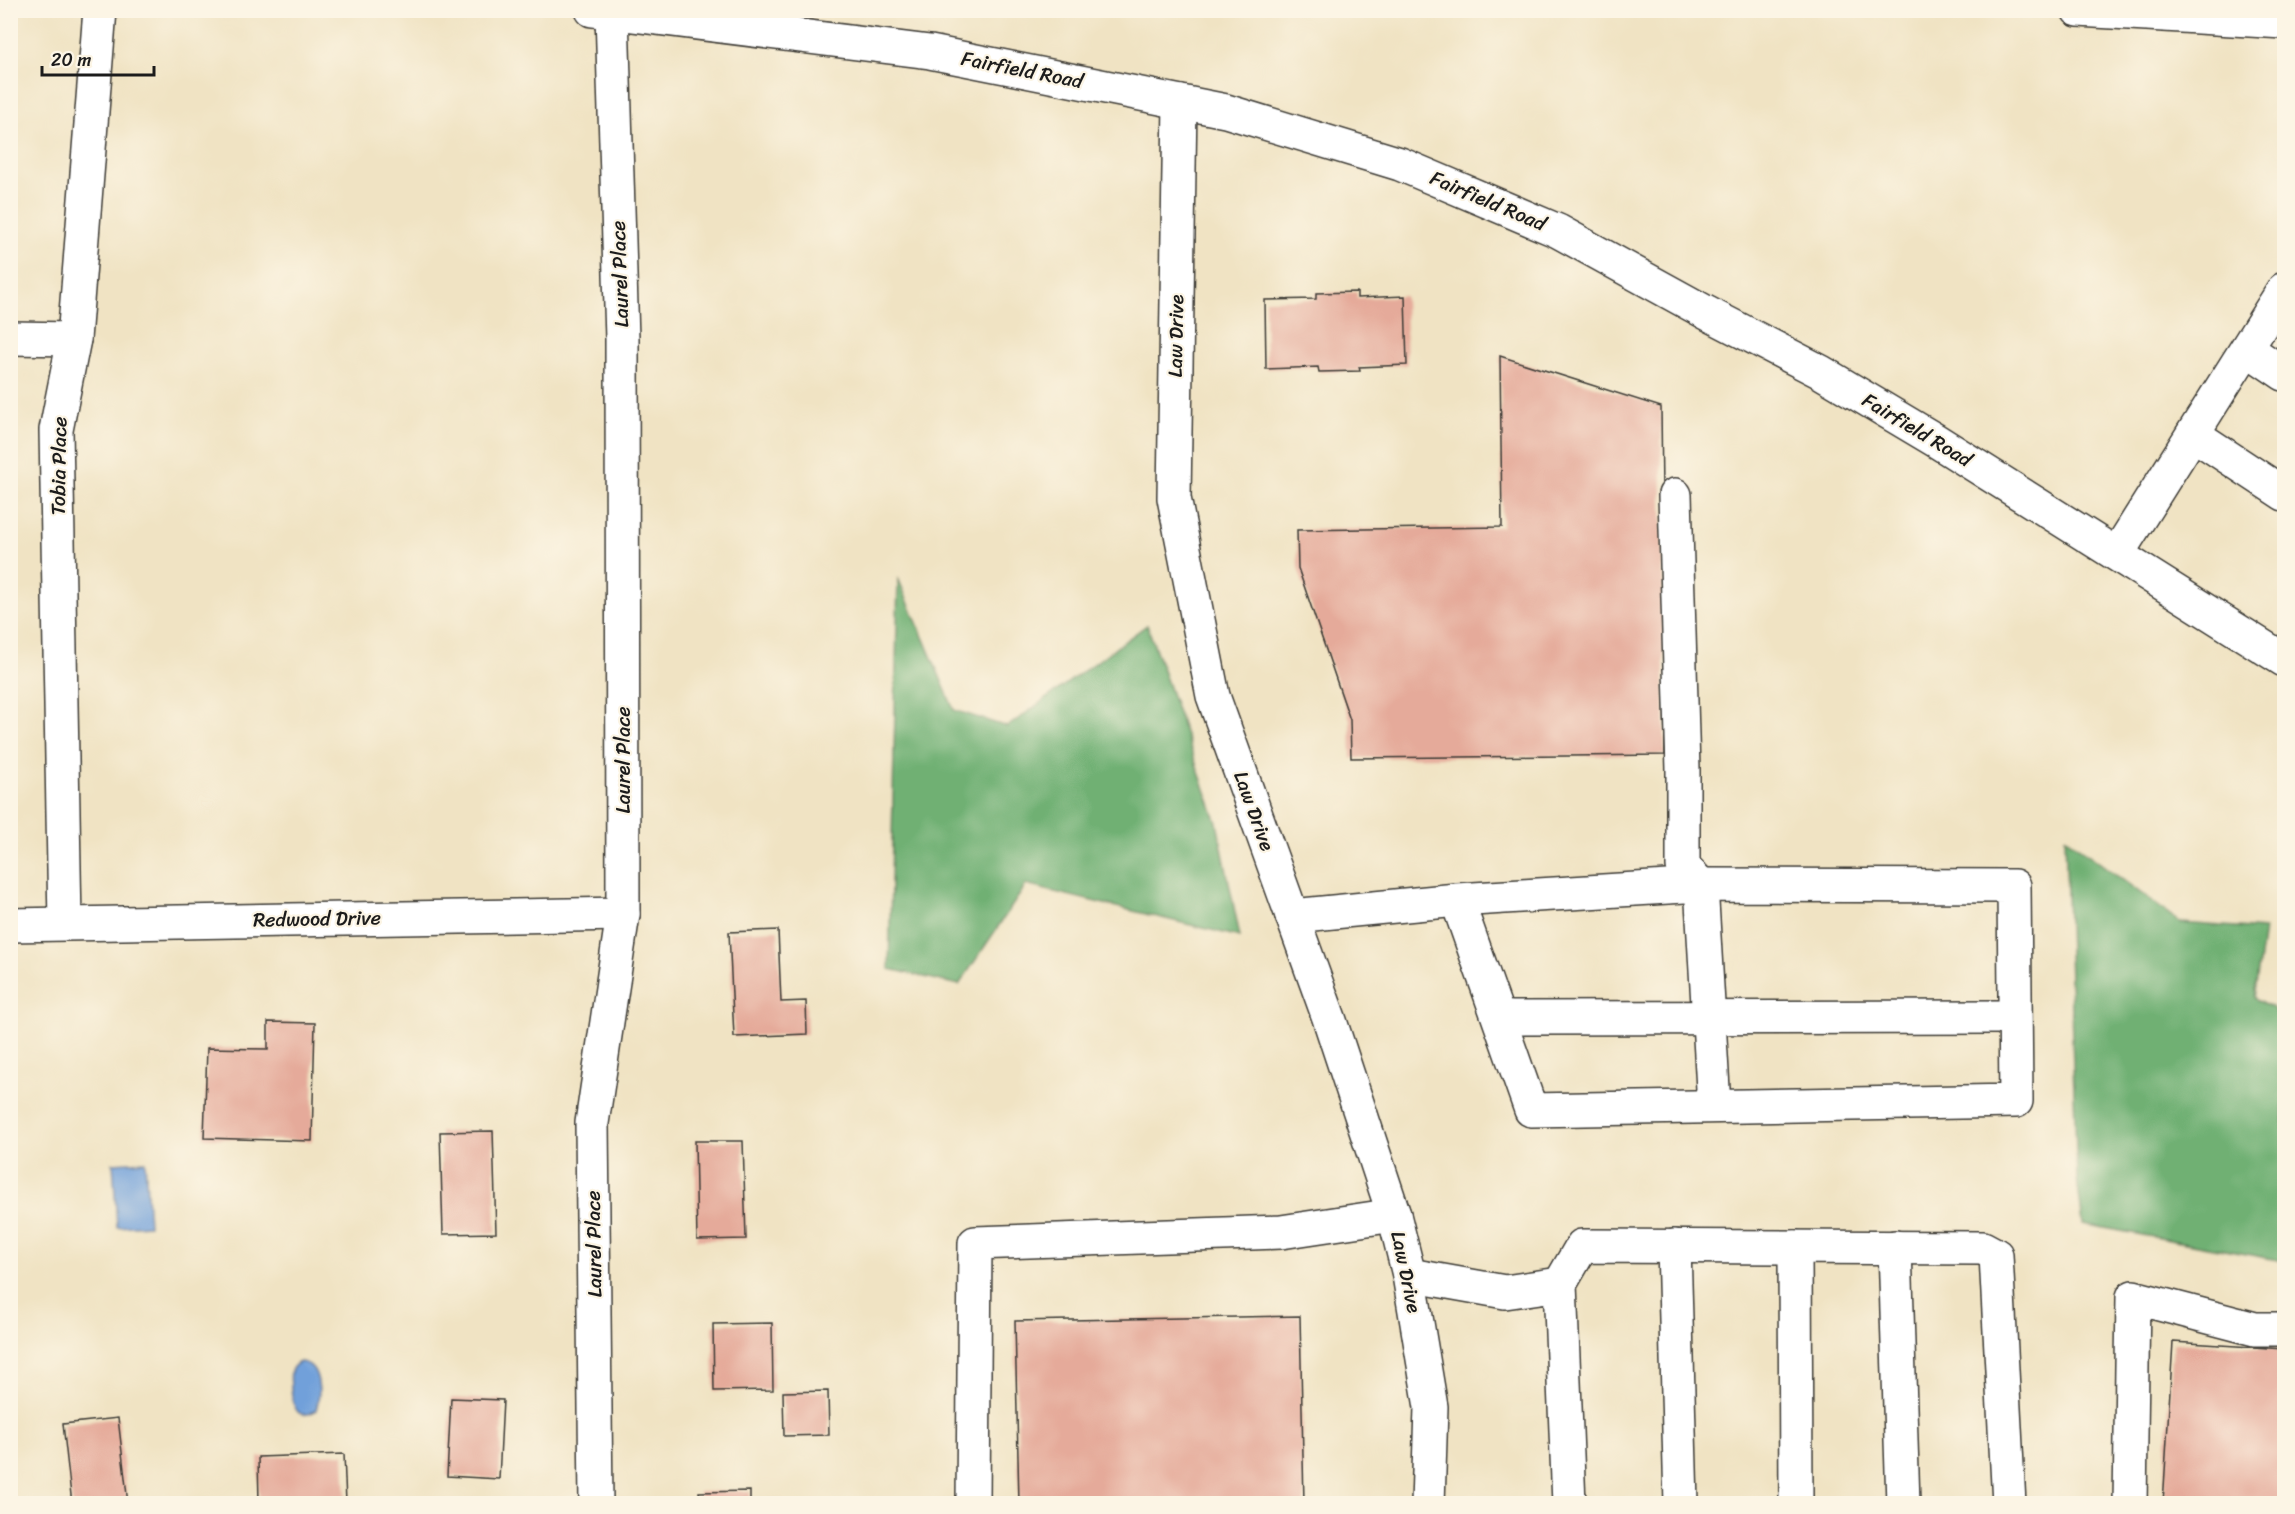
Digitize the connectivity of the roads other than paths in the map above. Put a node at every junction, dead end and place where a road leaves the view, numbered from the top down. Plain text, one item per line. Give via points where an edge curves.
1 (100, 10) edge
2 (2078, 10) edge
3 (602, 12) edge
4 (2284, 22) edge
5 (1179, 102) junction
6 (2284, 289) edge
7 (10, 338) edge
8 (74, 339) junction
9 (2247, 350) junction
10 (2284, 374) edge
11 (2193, 434) junction
12 (2284, 494) edge
13 (1675, 495) dead end
14 (2116, 554) junction
15 (2284, 660) edge
16 (1701, 885) junction
17 (1457, 900) junction
18 (623, 914) junction
19 (1292, 916) junction
20 (65, 923) junction
21 (10, 925) edge
22 (1709, 1017) junction
23 (2014, 1017) junction
24 (1500, 1018) junction
25 (1714, 1106) junction
26 (1394, 1215) junction
27 (1674, 1246) junction
28 (1795, 1247) junction
29 (1895, 1247) junction
30 (1409, 1275) junction
31 (1560, 1284) junction
32 (2284, 1329) edge
33 (596, 1503) edge
34 (973, 1503) edge
35 (1428, 1503) edge
36 (1569, 1503) edge
37 (1681, 1503) edge
38 (1796, 1503) edge
39 (1903, 1503) edge
40 (2009, 1503) edge
41 (2130, 1503) edge

1 - 8 main road, Tobia Place
2 - 4 main road
3 - 5 main road, Fairfield Road via 930,52
3 - 18 main road, Laurel Place via 622,339
5 - 14 main road, Fairfield Road via 1226,111 1400,164 1558,231 1821,372
5 - 19 main road, Law Drive via 1174,498 1213,696
6 - 9 main road
7 - 8 main road
8 - 20 main road, Tobia Place via 56,430
9 - 10 main road
9 - 11 main road
11 - 12 main road
11 - 14 main road
13 - 16 main road via 1683,866
14 - 15 main road, Fairfield Road
16 - 17 main road
16 - 22 main road
16 - 23 main road via 2014,886
17 - 19 main road
17 - 24 main road
18 - 20 main road, Redwood Drive
18 - 33 main road, Laurel Place via 592,1124
19 - 26 main road, Law Drive
20 - 21 main road, Redwood Drive
22 - 23 main road
22 - 24 main road
22 - 25 main road
23 - 25 main road via 2016,1101
24 - 25 main road via 1531,1110
26 - 30 main road, Law Drive
26 - 34 main road via 1281,1232 975,1243
27 - 28 main road
27 - 31 main road via 1582,1246
27 - 37 main road
28 - 29 main road
28 - 38 main road
29 - 39 main road
29 - 40 main road via 1983,1248 1996,1255
30 - 31 main road via 1505,1292
30 - 35 main road, Law Drive via 1431,1407
31 - 36 main road
32 - 41 main road via 2255,1329 2133,1298

